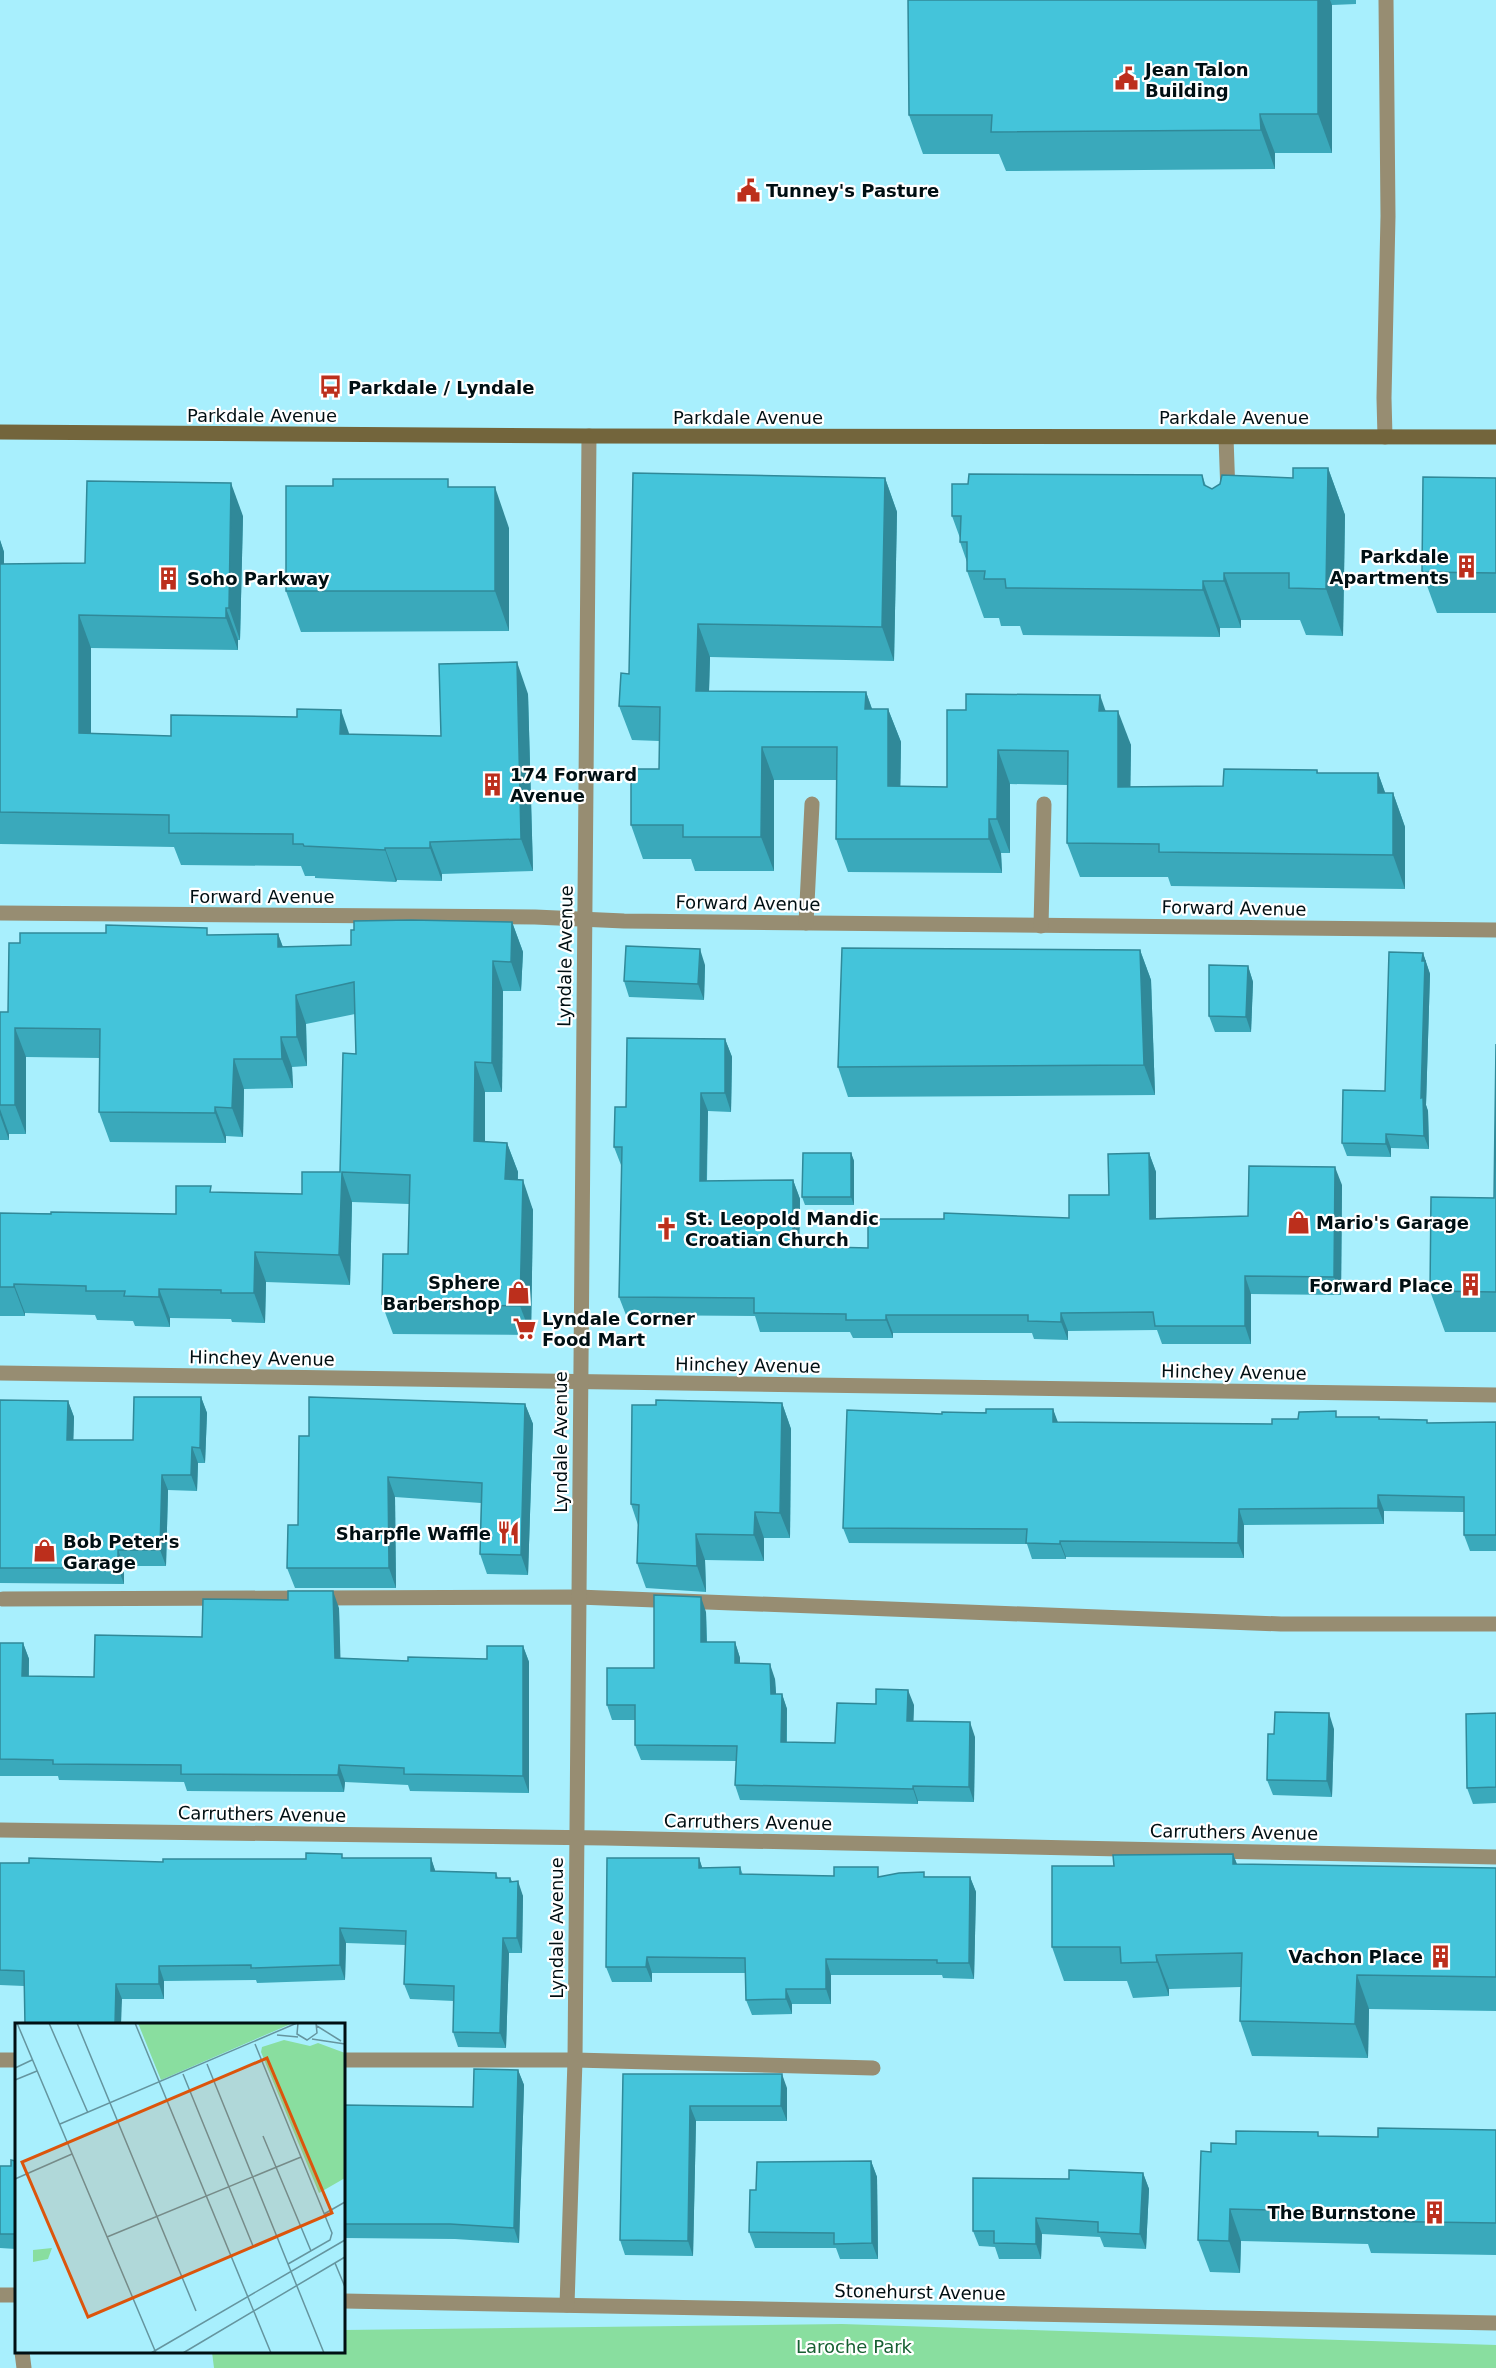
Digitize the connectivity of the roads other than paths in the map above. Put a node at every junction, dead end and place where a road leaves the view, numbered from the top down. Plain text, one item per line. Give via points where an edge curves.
1 (1386, 0) edge
2 (0, 432) edge
3 (589, 436) junction
4 (1226, 437) junction
5 (1385, 437) junction
6 (1496, 437) edge
7 (1228, 505) edge
8 (812, 804) dead end
9 (1044, 804) dead end
10 (0, 913) edge
11 (584, 920) junction
12 (806, 923) junction
13 (1041, 926) junction
14 (1496, 930) edge
15 (0, 1373) edge
16 (580, 1382) junction
17 (1496, 1395) edge
18 (578, 1597) junction
19 (3, 1599) dead end
20 (1496, 1624) edge
21 (0, 1830) edge
22 (577, 1838) junction
23 (1496, 1857) edge
24 (345, 2060) edge
25 (574, 2060) junction
26 (873, 2068) dead end
27 (345, 2301) edge
28 (567, 2305) junction
29 (1496, 2323) edge
30 (22, 2353) edge
31 (24, 2368) edge

1 - 5 street
2 - 3 main road, Parkdale Avenue
3 - 4 main road, Parkdale Avenue
3 - 11 street, Lyndale Avenue
4 - 5 main road, Parkdale Avenue
4 - 7 street
5 - 6 main road, Parkdale Avenue
8 - 12 street
9 - 13 street
10 - 11 street, Forward Avenue
11 - 12 street, Forward Avenue
11 - 16 street, Lyndale Avenue
12 - 13 street, Forward Avenue
13 - 14 street, Forward Avenue
15 - 16 street, Hinchey Avenue
16 - 17 street, Hinchey Avenue
16 - 18 street, Lyndale Avenue
18 - 19 street
18 - 20 street via 1281,1624
18 - 22 street, Lyndale Avenue
21 - 22 street, Carruthers Avenue
22 - 23 street, Carruthers Avenue
22 - 25 street, Lyndale Avenue
24 - 25 street
25 - 26 street
25 - 28 street, Lyndale Avenue
27 - 28 street, Stonehurst Avenue
28 - 29 street, Stonehurst Avenue
30 - 31 street

